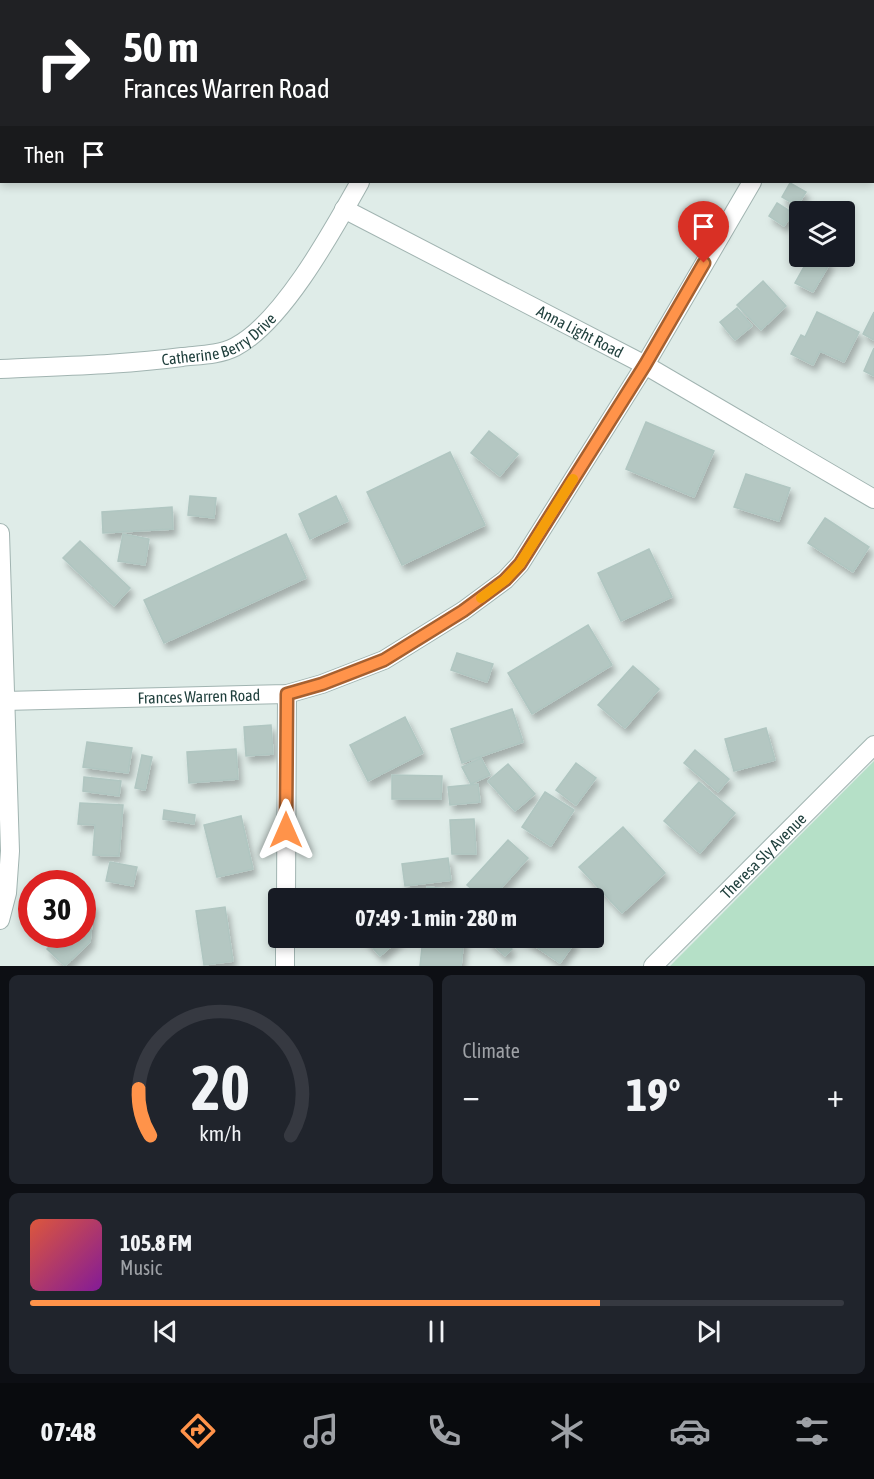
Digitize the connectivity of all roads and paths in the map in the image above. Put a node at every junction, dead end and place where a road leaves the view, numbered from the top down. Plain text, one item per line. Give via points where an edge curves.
1 (359, 183) edge
2 (751, 183) edge
3 (344, 209) junction
4 (645, 365) junction
5 (0, 369) edge
6 (874, 499) edge
7 (0, 533) edge
8 (287, 694) junction
9 (4, 700) junction
10 (874, 745) edge
11 (286, 888) edge
12 (0, 920) edge
13 (285, 948) edge
14 (285, 966) edge
15 (653, 966) edge

1 - 3 street, Catherine Berry Drive
2 - 4 street, Frances Warren Road
3 - 4 street, Anna Light Road
3 - 5 street, Catherine Berry Drive via 280,309 233,347 215,353 134,363
4 - 6 street, Anna Light Road
4 - 8 street, Frances Warren Road via 520,564 505,580 384,660
7 - 9 street
8 - 9 street, Frances Warren Road
8 - 11 street
9 - 12 street via 10,852
10 - 15 street, Theresa Sly Avenue
13 - 14 street

